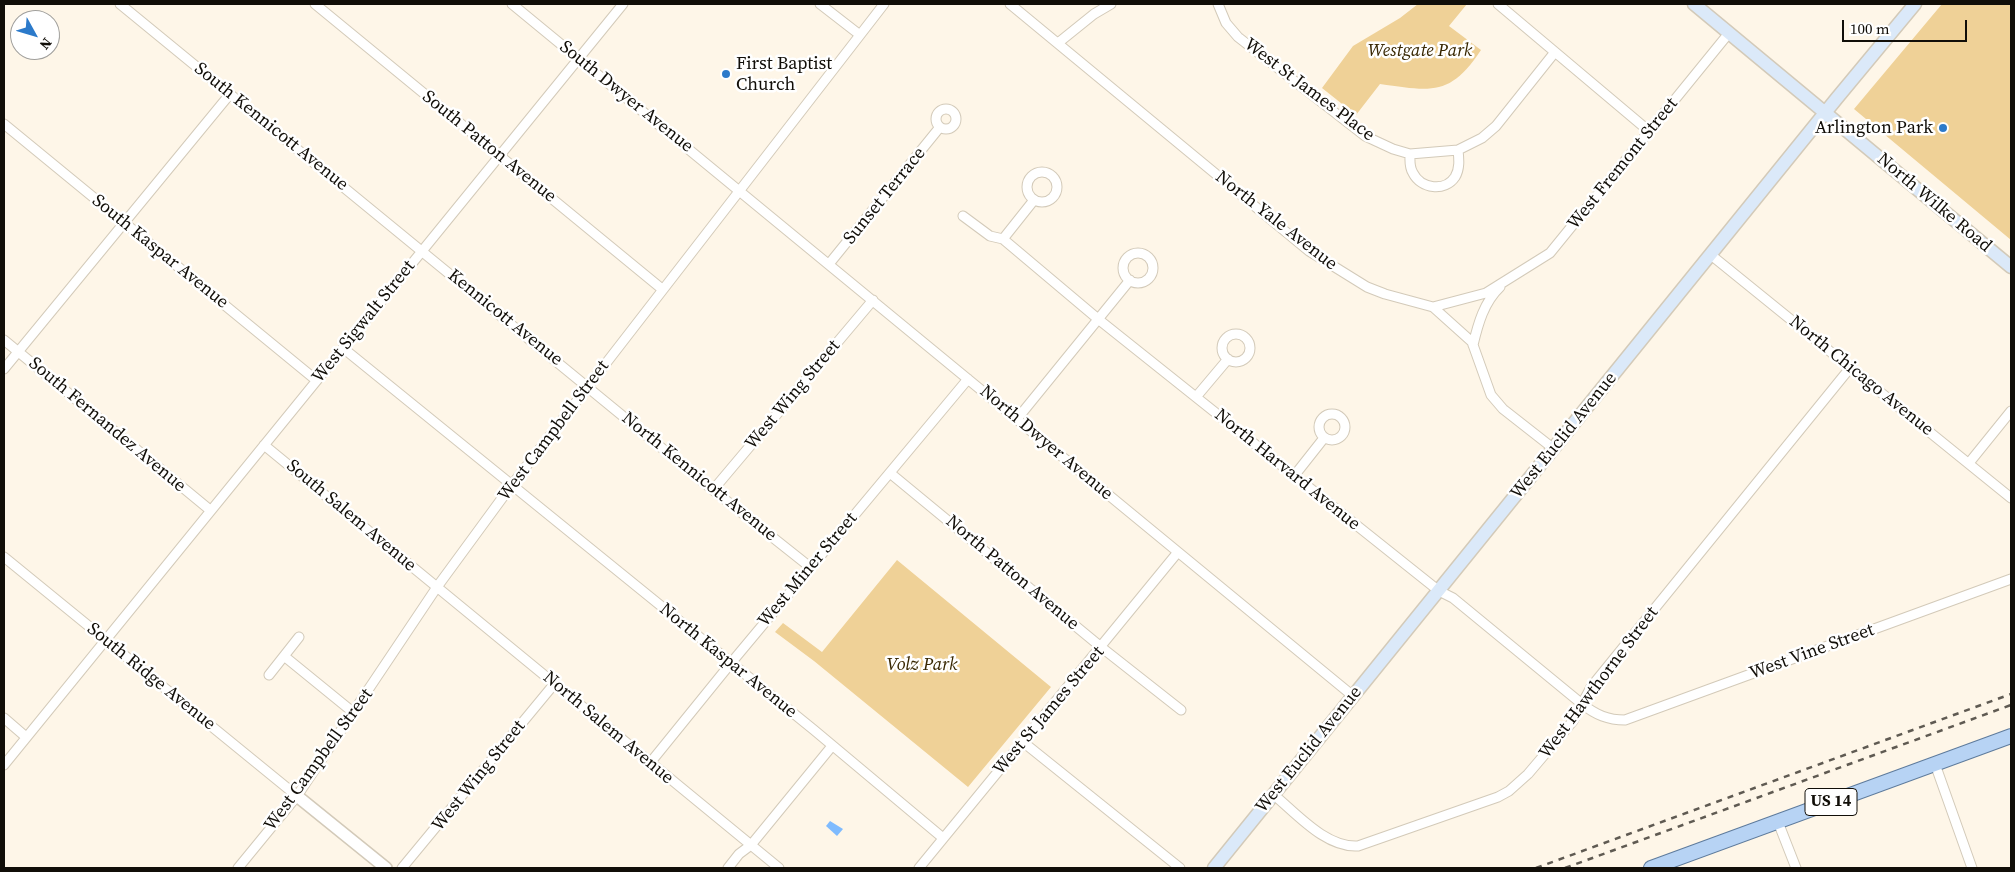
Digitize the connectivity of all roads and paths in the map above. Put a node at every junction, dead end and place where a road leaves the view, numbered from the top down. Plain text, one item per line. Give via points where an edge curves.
1 (120, 4) edge
2 (316, 4) edge
3 (512, 4) edge
4 (623, 4) edge
5 (820, 4) edge
6 (884, 4) edge
7 (1010, 4) edge
8 (1111, 4) edge
9 (1218, 4) edge
10 (1498, 4) edge
11 (1694, 4) edge
12 (1915, 4) edge
13 (1729, 32) junction
14 (860, 35) junction
15 (1058, 43) junction
16 (1555, 52) junction
17 (578, 58) junction
18 (230, 94) junction
19 (1825, 112) junction
20 (4, 124) edge
21 (940, 127) dead end
22 (1650, 132) junction
23 (1458, 150) junction
24 (1410, 154) junction
25 (500, 156) junction
26 (739, 190) junction
27 (1034, 200) dead end
28 (963, 216) dead end
29 (123, 222) junction
30 (1003, 239) junction
31 (422, 250) junction
32 (1711, 255) junction
33 (830, 264) junction
34 (2011, 267) edge
35 (1130, 280) dead end
36 (1505, 282) junction
37 (662, 289) junction
38 (873, 300) junction
39 (1433, 307) junction
40 (1098, 319) junction
41 (4, 340) edge
42 (1474, 345) junction
43 (343, 348) junction
44 (18, 352) junction
45 (1228, 359) dead end
46 (1850, 368) junction
47 (4, 369) edge
48 (968, 379) junction
49 (316, 380) junction
50 (587, 387) junction
51 (1196, 397) junction
52 (2011, 411) edge
53 (1017, 419) junction
54 (1324, 438) dead end
55 (264, 445) junction
56 (1554, 449) junction
57 (1969, 463) junction
58 (890, 473) junction
59 (1294, 476) junction
60 (511, 486) junction
61 (713, 490) junction
62 (2011, 498) edge
63 (210, 510) junction
64 (1178, 552) junction
65 (4, 557) edge
66 (810, 567) junction
67 (2011, 579) edge
68 (437, 587) junction
69 (1438, 591) junction
70 (299, 637) dead end
71 (104, 639) junction
72 (1101, 647) junction
73 (284, 656) junction
74 (731, 663) junction
75 (269, 675) dead end
76 (555, 684) junction
77 (1354, 696) junction
78 (1582, 704) junction
79 (1181, 710) dead end
80 (354, 713) junction
81 (4, 718) edge
82 (1613, 720) joint
83 (2011, 736) edge
84 (26, 737) junction
85 (1023, 742) junction
86 (832, 746) junction
87 (650, 763) junction
88 (4, 764) edge
89 (1935, 764) junction
90 (1274, 794) junction
91 (297, 796) junction
92 (1778, 822) junction
93 (943, 838) junction
94 (751, 845) junction
95 (238, 868) edge
96 (386, 868) edge
97 (402, 868) edge
98 (728, 868) edge
99 (779, 868) edge
100 (919, 868) edge
101 (1180, 868) edge
102 (1214, 868) edge
103 (1651, 868) edge
104 (1796, 868) edge
105 (1972, 868) edge

1 - 18 street, South Kennicott Avenue
2 - 25 street, South Patton Avenue
3 - 17 street, South Dwyer Avenue
4 - 17 street, West Sigwalt Street
5 - 14 street
6 - 14 street, West Campbell Street
7 - 15 street, North Yale Avenue
8 - 15 street
9 - 24 street, West St James Place via 1226,23 1238,37 1358,130 1376,142
10 - 16 street
11 - 13 main road, North Wilke Road
12 - 19 main road, West Euclid Avenue
13 - 19 main road, North Wilke Road
13 - 22 street, West Fremont Street
14 - 26 street, West Campbell Street
15 - 39 street, North Yale Avenue via 1309,251 1367,287
16 - 22 street
16 - 23 street, West St James Place via 1496,126 1476,142
17 - 25 street, West Sigwalt Street
17 - 26 street, South Dwyer Avenue
18 - 29 street
18 - 31 street, South Kennicott Avenue
19 - 32 main road, West Euclid Avenue
19 - 34 main road, North Wilke Road
20 - 29 street, South Kaspar Avenue
21 - 33 street, Sunset Terrace
22 - 36 street, West Fremont Street via 1550,253
23 - 24 street, West St James Place
23 - 24 street via 1459,165 1455,176 1448,184 1438,187 1428,186 1413,174
25 - 31 street, West Sigwalt Street
25 - 37 street, South Patton Avenue
26 - 33 street, North Dwyer Avenue
26 - 37 street, West Campbell Street
27 - 30 street
28 - 30 street, North Harvard Avenue via 990,236
29 - 44 street
29 - 49 street, South Kaspar Avenue
30 - 40 street, North Harvard Avenue
31 - 43 street, West Sigwalt Street
31 - 50 street, Kennicott Avenue
32 - 46 street, North Chicago Avenue
32 - 56 main road, West Euclid Avenue
33 - 38 street, North Dwyer Avenue
35 - 40 street
36 - 39 street, West Fremont Street via 1486,292
36 - 42 street, West Fremont Street via 1494,292 1485,309
37 - 50 street, West Campbell Street
38 - 48 street, North Dwyer Avenue
38 - 61 street, West Wing Street
39 - 42 street, North Yale Avenue
40 - 51 street, North Harvard Avenue
40 - 53 street
41 - 44 street, South Fernandez Avenue
42 - 56 street, North Yale Avenue via 1491,395 1503,409
43 - 49 street, West Sigwalt Street
43 - 60 street
44 - 47 street
44 - 63 street, South Fernandez Avenue
45 - 51 street
46 - 57 street, North Chicago Avenue
46 - 78 street, West Hawthorne Street via 1591,687
48 - 53 street, North Dwyer Avenue
48 - 58 street, West Miner Street
49 - 55 street, West Sigwalt Street
50 - 60 street, West Campbell Street
50 - 61 street, North Kennicott Avenue
51 - 59 street, North Harvard Avenue
52 - 57 street
53 - 64 street, North Dwyer Avenue
54 - 59 street
55 - 63 street, West Sigwalt Street
55 - 68 street, South Salem Avenue
56 - 69 main road, West Euclid Avenue
57 - 62 street, North Chicago Avenue
58 - 66 street, West Miner Street
58 - 72 street, North Patton Avenue
59 - 69 street, North Harvard Avenue
60 - 68 street, West Campbell Street
60 - 74 street, North Kaspar Avenue
61 - 66 street, North Kennicott Avenue
63 - 71 street, West Sigwalt Street
64 - 72 street, West St James Street
64 - 77 street, North Dwyer Avenue
65 - 71 street, South Ridge Avenue
66 - 74 street, West Miner Street
67 - 82 street, West Vine Street via 1625,720
68 - 76 street, North Salem Avenue
68 - 80 street, West Campbell Street
69 - 77 main road, West Euclid Avenue
69 - 78 street, North Harvard Avenue via 1453,598
70 - 73 street
71 - 84 street, West Sigwalt Street
71 - 91 street, South Ridge Avenue
72 - 79 street, North Patton Avenue
72 - 85 street, West St James Street
73 - 75 street
73 - 80 street
74 - 86 street, North Kaspar Avenue
74 - 87 street, West Miner Street
76 - 87 street, North Salem Avenue
76 - 97 street, West Wing Street
77 - 90 main road, West Euclid Avenue
78 - 82 street, North Harvard Avenue
78 - 90 street, West Hawthorne Street via 1573,721 1510,791 1358,846 1327,839
80 - 91 street, West Campbell Street
81 - 84 street
83 - 89 main road, US 14
84 - 88 street, West Sigwalt Street
85 - 93 street, West St James Street
85 - 101 street
86 - 93 street, North Kaspar Avenue
86 - 94 street
87 - 94 street, North Salem Avenue
89 - 92 main road, US 14
89 - 105 street
90 - 102 main road, West Euclid Avenue
91 - 95 street, West Campbell Street
91 - 96 street
92 - 103 main road, US 14
92 - 104 street
93 - 100 street, West St James Street
94 - 98 street
94 - 99 street, North Salem Avenue

